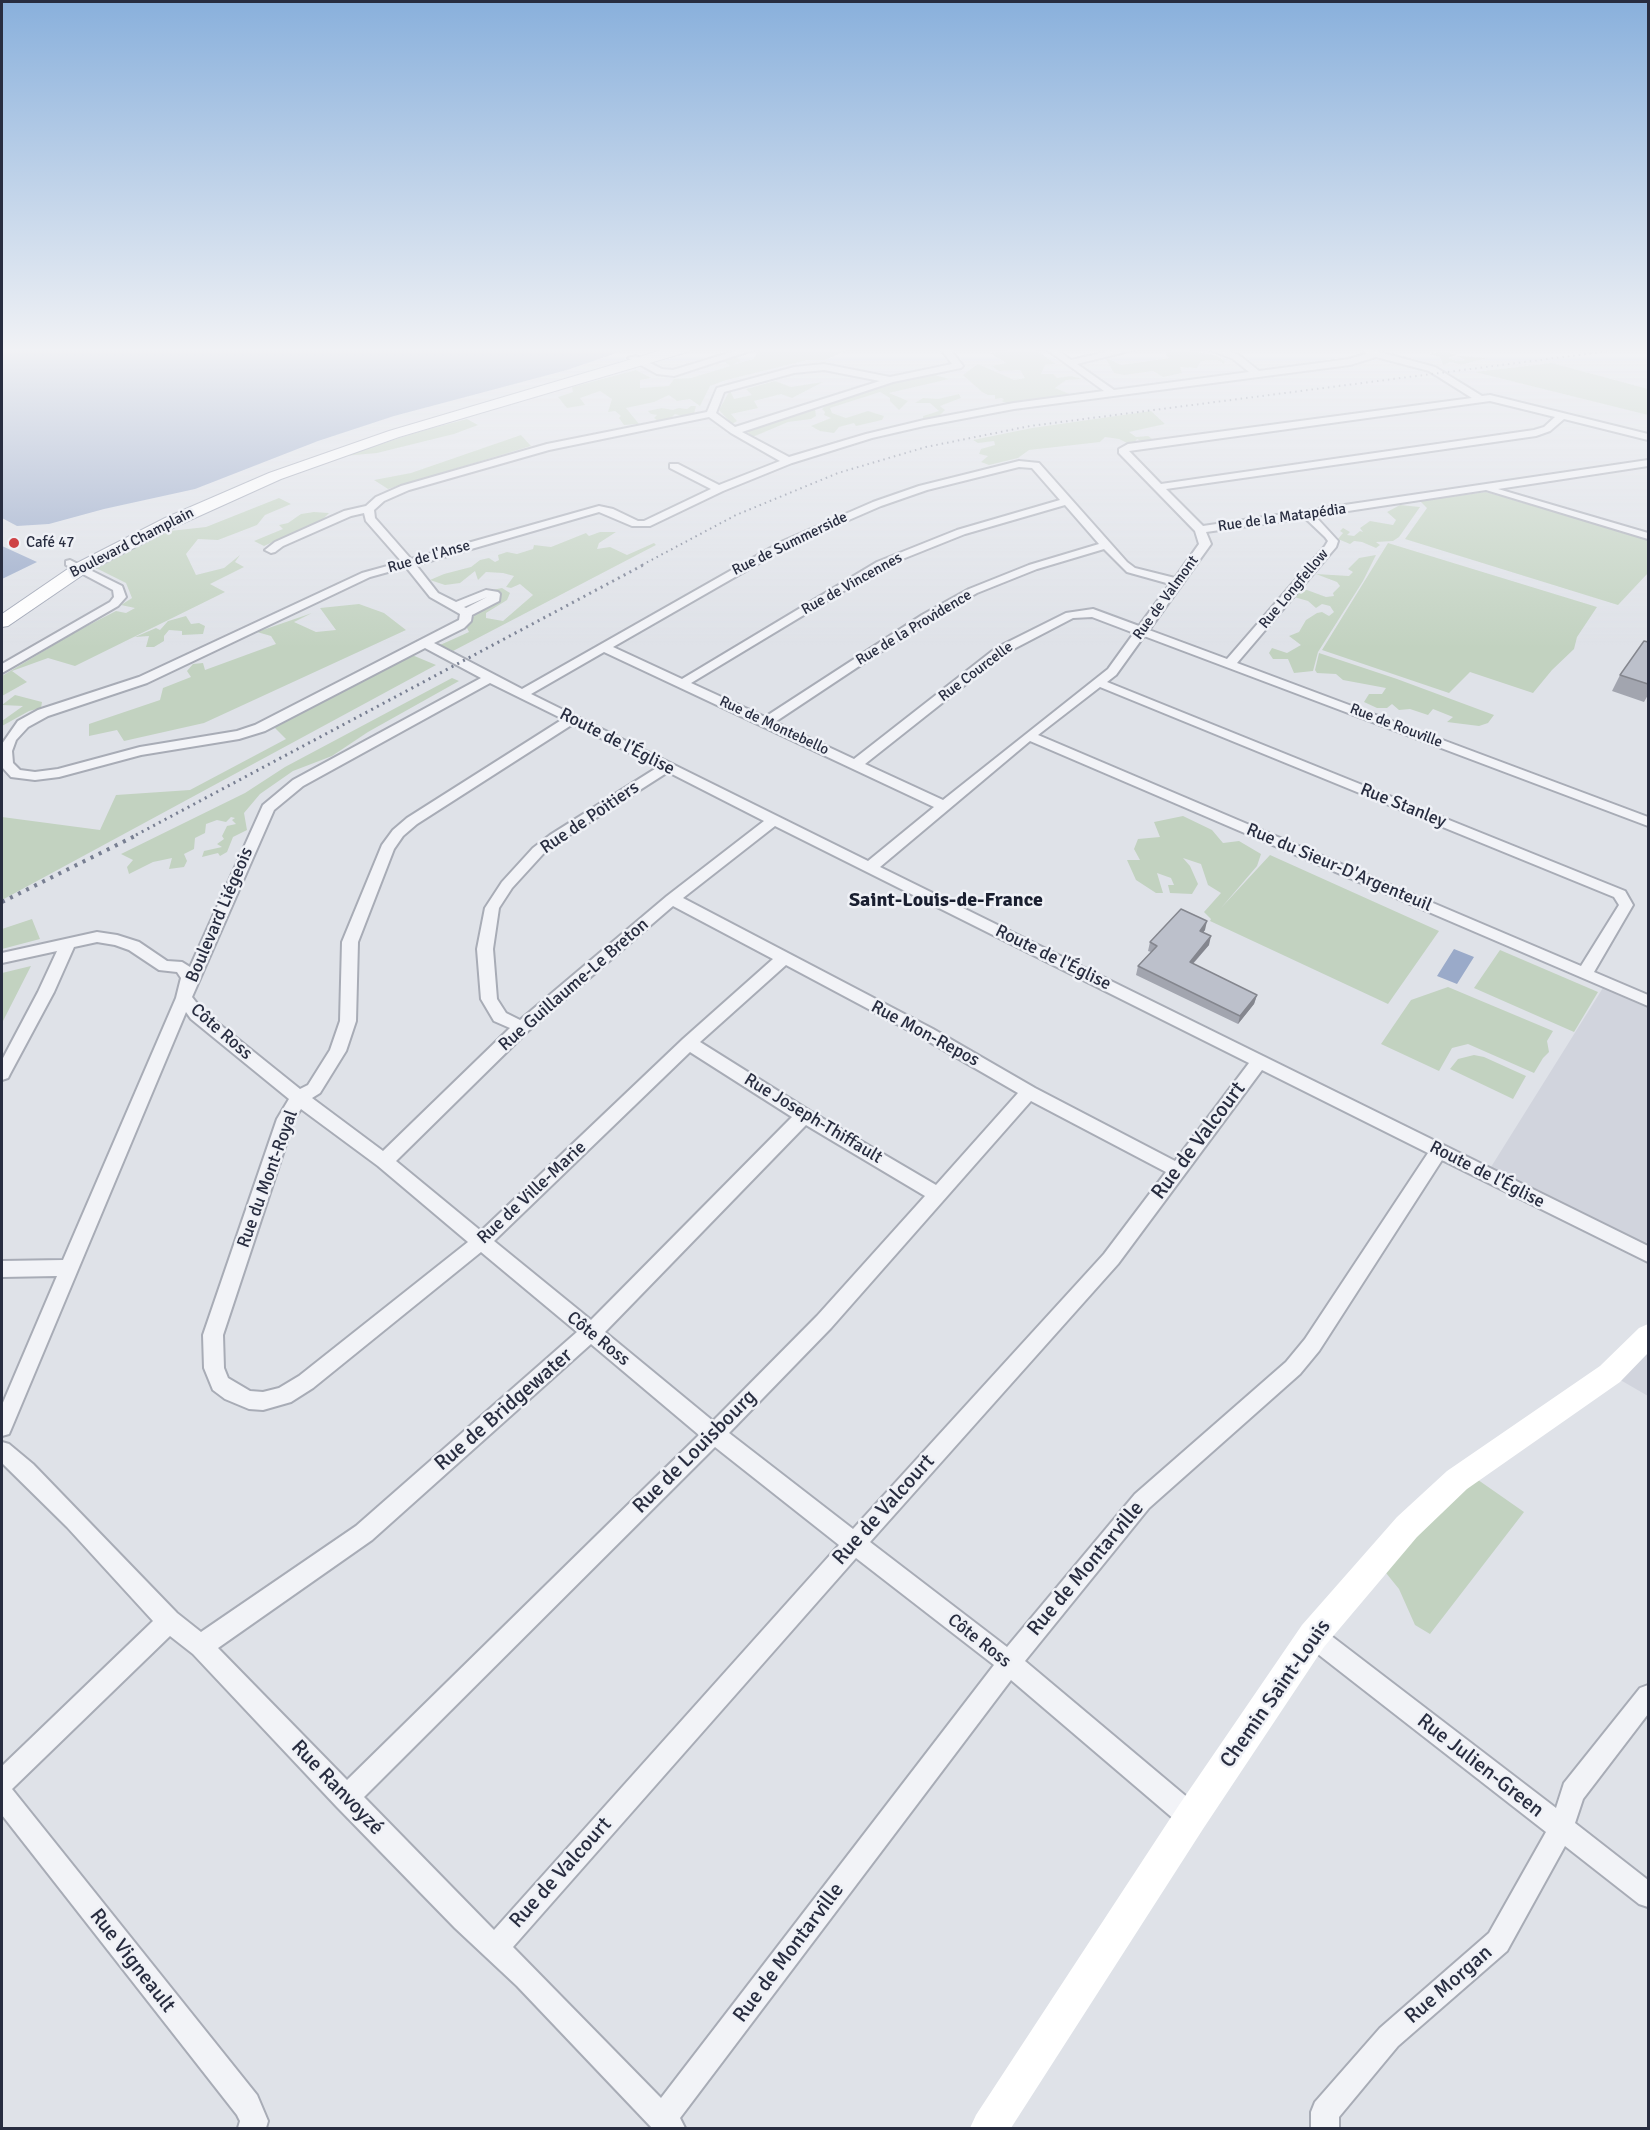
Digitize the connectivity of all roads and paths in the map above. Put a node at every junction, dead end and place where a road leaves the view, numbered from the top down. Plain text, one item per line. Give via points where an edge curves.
1 (353, 448) edge
2 (542, 448) edge
3 (765, 448) edge
4 (829, 448) edge
5 (1127, 448) edge
6 (1428, 448) edge
7 (788, 461) junction
8 (1648, 463) edge
9 (674, 466) dead end
10 (1158, 487) junction
11 (1484, 488) junction
12 (719, 489) junction
13 (1067, 501) junction
14 (369, 509) junction
15 (1308, 515) junction
16 (1200, 530) junction
17 (1648, 536) edge
18 (1107, 545) junction
19 (271, 550) dead end
20 (409, 563) junction
21 (75, 565) junction
22 (1178, 582) junction
23 (455, 607) junction
24 (2, 608) edge
25 (466, 617) junction
26 (2, 622) edge
27 (1143, 632) junction
28 (426, 643) junction
29 (604, 646) junction
30 (1230, 663) junction
31 (2, 669) edge
32 (490, 678) junction
33 (683, 683) junction
34 (1100, 683) junction
35 (522, 694) junction
36 (572, 718) junction
37 (767, 722) junction
38 (1029, 736) junction
39 (856, 764) junction
40 (667, 766) junction
41 (944, 806) junction
42 (774, 820) junction
43 (1648, 822) edge
44 (870, 867) junction
45 (672, 899) junction
46 (68, 943) junction
47 (2, 958) edge
48 (783, 959) junction
49 (1585, 973) junction
50 (184, 998) junction
51 (1648, 1001) edge
52 (522, 1027) junction
53 (689, 1043) junction
54 (8, 1050) edge
55 (1260, 1061) junction
56 (2, 1074) edge
57 (1029, 1092) junction
58 (299, 1098) junction
59 (804, 1116) junction
60 (1439, 1150) junction
61 (384, 1161) junction
62 (1177, 1170) junction
63 (938, 1194) junction
64 (480, 1243) junction
65 (1648, 1254) edge
66 (68, 1268) junction
67 (2, 1269) edge
68 (591, 1333) junction
69 (1648, 1336) edge
70 (263, 1401) joint
71 (2, 1427) edge
72 (714, 1434) junction
73 (2, 1451) edge
74 (854, 1544) junction
75 (169, 1621) junction
76 (1313, 1636) junction
77 (201, 1646) junction
78 (1009, 1664) junction
79 (1648, 1696) edge
80 (2, 1782) edge
81 (2, 1796) edge
82 (346, 1798) junction
83 (1191, 1817) junction
84 (1561, 1829) junction
85 (1648, 1895) edge
86 (495, 1948) junction
87 (666, 2124) edge
88 (252, 2128) edge
89 (989, 2128) edge
90 (1325, 2128) edge

1 - 21 main road, Boulevard Champlain via 211,503
2 - 14 street via 405,488 380,499
3 - 7 street
4 - 7 street, Rue de l'Anse
5 - 10 street, Rue de Valmont via 1124,451
6 - 10 street
7 - 12 street, Rue de l'Anse
8 - 11 street, Rue de la Matapédia
9 - 12 street
10 - 16 street, Rue de Valmont
11 - 15 street, Rue de la Matapédia
11 - 17 street
12 - 20 street, Rue de l'Anse via 646,524 636,524 599,509
13 - 18 street, Rue de Summerside
13 - 29 street, Rue de Summerside via 1035,465 1028,463 924,488 848,515 785,544
13 - 33 street, Rue de Vincennes via 961,532 881,564
14 - 19 street via 348,513
14 - 20 street via 370,519
15 - 16 street, Rue de la Matapédia
15 - 30 street, Rue Longfellow via 1329,535 1333,541 1330,547
16 - 22 street, Rue de Valmont via 1205,544
18 - 22 street, Rue de Summerside via 1131,570
18 - 37 street, Rue de la Providence via 1033,567 973,591 926,617
20 - 23 street via 434,596
20 - 28 street, Rue de l'Anse via 343,585 143,680 43,713 23,724 10,739 6,764 16,774 35,776 140,751 239,735
21 - 24 main road, Boulevard Champlain
21 - 26 main road, Boulevard Champlain
21 - 31 street via 118,588 120,597
22 - 27 street, Rue de Valmont
23 - 25 street
23 - 25 street, Rue de l'Anse via 486,593 495,594 495,599
25 - 28 street, Rue de l'Anse
27 - 30 street, Rue de Rouville
27 - 34 street, Rue de Valmont
27 - 39 street, Rue Courcelle via 1081,612 1034,632 1000,651
28 - 32 street, Route de l'Église
29 - 33 street, Rue de Montebello
29 - 35 street, Rue de Summerside
30 - 43 street, Rue de Rouville
32 - 35 street, Route de l'Église
32 - 50 street, Boulevard Liégeois via 298,783 268,808
33 - 37 street, Rue de Montebello
34 - 38 street, Rue de Valmont
34 - 49 street, Rue Stanley via 1620,894 1626,905
35 - 36 street, Route de l'Église
36 - 40 street, Route de l'Église
36 - 58 street, Rue du Mont-Royal via 412,821 387,848 350,942 348,1021 338,1051 314,1089
37 - 39 street, Rue de Montebello
38 - 41 street, Rue de Valmont
38 - 49 street, Rue du Sieur-D'Argenteuil
39 - 41 street, Rue de Montebello
40 - 42 street, Route de l'Église
40 - 52 street, Rue de Poitiers via 538,851 492,908 485,949 489,999 500,1017
41 - 44 street, Rue de Valmont
42 - 44 street, Route de l'Église
42 - 45 street, Rue Guillaume-Le Breton
44 - 55 street, Route de l'Église
45 - 48 street, Rue Mon-Repos
45 - 52 street, Rue Guillaume-Le Breton
46 - 47 street, Côte Ross
46 - 50 street, Côte Ross via 97,938 117,940 164,966 182,967 189,978
46 - 54 street via 46,992
48 - 53 street, Rue de Ville-Marie
48 - 57 street, Rue Mon-Repos via 927,1033
49 - 51 street, Rue du Sieur-D'Argenteuil
50 - 58 street, Côte Ross via 197,1015
50 - 66 street, Boulevard Liégeois
52 - 61 street, Rue Guillaume-Le Breton
53 - 59 street, Rue Joseph-Thiffault
53 - 64 street, Rue de Ville-Marie
54 - 56 street
55 - 60 street, Route de l'Église
55 - 62 street, Rue de Valcourt
57 - 62 street, Rue Mon-Repos
57 - 63 street, Rue de Louisbourg
58 - 61 street, Côte Ross
58 - 70 street, Rue du Mont-Royal via 286,1119 213,1335 214,1368 219,1384 249,1400
59 - 63 street, Rue Joseph-Thiffault
59 - 68 street, Rue de Bridgewater
60 - 65 street, Route de l'Église
60 - 78 street, Rue de Montarville via 1293,1368 1142,1501
61 - 64 street, Côte Ross
62 - 74 street, Rue de Valcourt via 1111,1259
63 - 72 street, Rue de Louisbourg via 824,1322
64 - 68 street, Côte Ross
64 - 70 street, Rue de Ville-Marie via 306,1382 284,1396
66 - 67 street
66 - 71 street, Boulevard Liégeois
68 - 72 street, Côte Ross
68 - 77 street, Rue de Bridgewater via 364,1533
69 - 76 street, Chemin Saint-Louis via 1610,1374 1457,1480 1407,1527
72 - 74 street, Côte Ross
72 - 82 street, Rue de Louisbourg
73 - 75 street, Rue Ranvoyzé via 75,1520
74 - 78 street, Côte Ross
74 - 86 street, Rue de Valcourt
75 - 77 street, Rue Ranvoyzé
75 - 80 street
76 - 83 street, Chemin Saint-Louis
76 - 84 street, Rue Julien-Green
77 - 82 street, Rue Ranvoyzé
78 - 83 street, Côte Ross
78 - 87 street, Rue de Montarville
79 - 84 street, Rue Morgan via 1573,1792
81 - 88 street, Rue Vigneault via 247,2105 254,2121
82 - 86 street, Rue Ranvoyzé
83 - 89 street, Chemin Saint-Louis
84 - 85 street, Rue Julien-Green
84 - 90 street, Rue Morgan via 1498,1942 1389,2037 1325,2112
86 - 87 street, Rue Ranvoyzé

